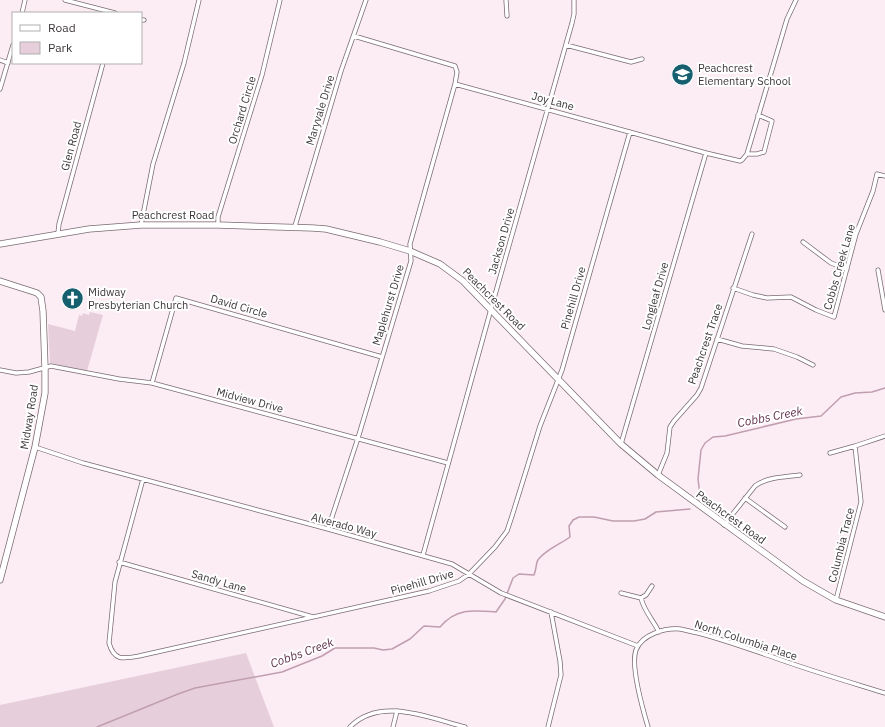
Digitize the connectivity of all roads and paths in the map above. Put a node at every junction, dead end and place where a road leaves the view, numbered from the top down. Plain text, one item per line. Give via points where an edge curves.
1 (25, 0) edge
2 (64, 0) edge
3 (199, 0) edge
4 (280, 0) edge
5 (366, 0) edge
6 (506, 0) edge
7 (574, 0) edge
8 (796, 0) edge
9 (22, 12) edge
10 (111, 12) edge
11 (507, 16) dead end
12 (354, 36) junction
13 (566, 45) junction
14 (12, 48) edge
15 (642, 59) dead end
16 (0, 60) edge
17 (8, 62) junction
18 (103, 64) edge
19 (455, 84) junction
20 (0, 89) edge
21 (547, 109) junction
22 (758, 116) junction
23 (630, 132) junction
24 (706, 153) junction
25 (747, 154) junction
26 (885, 176) edge
27 (141, 225) junction
28 (218, 225) junction
29 (295, 226) junction
30 (58, 233) junction
31 (752, 234) dead end
32 (803, 242) dead end
33 (0, 244) edge
34 (410, 251) junction
35 (847, 269) junction
36 (878, 270) dead end
37 (0, 281) edge
38 (733, 288) junction
39 (491, 309) junction
40 (885, 310) edge
41 (717, 340) junction
42 (382, 357) junction
43 (813, 365) dead end
44 (45, 368) junction
45 (0, 370) edge
46 (558, 380) junction
47 (152, 383) junction
48 (885, 436) edge
49 (358, 438) junction
50 (621, 444) junction
51 (855, 446) junction
52 (35, 447) junction
53 (830, 453) dead end
54 (448, 462) junction
55 (658, 475) junction
56 (800, 475) dead end
57 (143, 479) junction
58 (745, 498) junction
59 (724, 525) junction
60 (785, 527) dead end
61 (328, 529) junction
62 (423, 555) junction
63 (119, 562) junction
64 (470, 574) junction
65 (1, 576) edge
66 (652, 586) dead end
67 (621, 593) dead end
68 (641, 598) junction
69 (836, 600) junction
70 (551, 612) junction
71 (314, 617) junction
72 (885, 617) edge
73 (659, 632) junction
74 (638, 646) junction
75 (885, 693) edge
76 (397, 711) junction
77 (350, 727) edge
78 (393, 727) edge
79 (465, 727) edge
80 (548, 727) edge
81 (648, 727) edge

1 - 9 street
2 - 10 street
3 - 27 street via 184,63 153,164
4 - 28 street, Orchard Circle via 262,75 218,217
5 - 12 street, Maryvale Drive
6 - 11 street
7 - 13 street, Jackson Drive via 574,14
8 - 22 street via 787,18
12 - 19 street via 455,66
12 - 29 street, Maryvale Drive via 341,71
13 - 15 street via 631,62
13 - 21 street, Jackson Drive
14 - 17 street
16 - 17 street
17 - 20 street
18 - 30 street, Glen Road
19 - 21 street, Joy Lane
19 - 34 street, Maplehurst Drive
21 - 23 street, Joy Lane
21 - 39 street, Jackson Drive
22 - 25 street
22 - 25 street, Joy Lane via 772,121 764,152
23 - 24 street, Joy Lane
23 - 46 street, Pinehill Drive
24 - 25 street, Joy Lane via 736,160 742,160
24 - 50 street, Longleaf Drive
26 - 35 street, Cobbs Creek Lane via 877,174
27 - 28 street, Peachcrest Road
27 - 30 street, Peachcrest Road
28 - 29 street, Peachcrest Road
29 - 34 street, Peachcrest Road via 326,229
30 - 33 street, Peachcrest Road
31 - 38 street, Peachcrest Trace
32 - 35 street via 831,263
34 - 39 street, Peachcrest Road via 440,264 455,274
34 - 42 street, Maplehurst Drive via 411,261
35 - 38 street, Cobbs Creek Lane via 834,317 791,297 767,298
36 - 40 street
37 - 44 street, Midway Road via 37,293 41,297
38 - 41 street, Peachcrest Trace
39 - 46 street, Peachcrest Road
39 - 54 street, Jackson Drive
41 - 43 street via 742,346 774,349
41 - 55 street, Peachcrest Trace via 701,388 670,427 667,453
42 - 47 street, David Circle via 176,298
42 - 49 street, Maplehurst Drive
44 - 45 street, Midview Drive via 16,373
44 - 47 street, Midview Drive via 51,366
44 - 52 street, Midway Road via 45,393
46 - 50 street, Peachcrest Road
46 - 64 street, Pinehill Drive via 540,426 507,531
47 - 49 street, Midview Drive
48 - 51 street
49 - 54 street, Midview Drive
49 - 61 street, Maplehurst Drive
50 - 55 street, Peachcrest Road
51 - 53 street
51 - 69 street, Columbia Trace via 861,502
52 - 57 street, Alverado Way
52 - 65 street, Midway Road
54 - 62 street, Jackson Drive
55 - 59 street, Peachcrest Road
56 - 58 street via 764,481 755,486
57 - 61 street, Alverado Way
57 - 63 street, Pinehill Drive
58 - 59 street
58 - 60 street
59 - 69 street, Peachcrest Road via 803,581
61 - 62 street, Alverado Way
62 - 64 street, Alverado Way via 452,564
63 - 71 street, Sandy Lane
63 - 71 street, Pinehill Drive via 109,643 119,658 139,656
64 - 70 street, Alverado Way via 501,593
64 - 71 street, Pinehill Drive via 455,583 428,591
66 - 68 street
67 - 68 street
68 - 73 street via 645,610
69 - 72 street, Peachcrest Road
70 - 74 street, Alverado Way
70 - 80 street via 561,675
73 - 74 street, North Columbia Place via 645,638
73 - 75 street, North Columbia Place via 681,629 716,638
74 - 81 street via 636,671
76 - 77 street via 372,713
76 - 78 street
76 - 79 street

